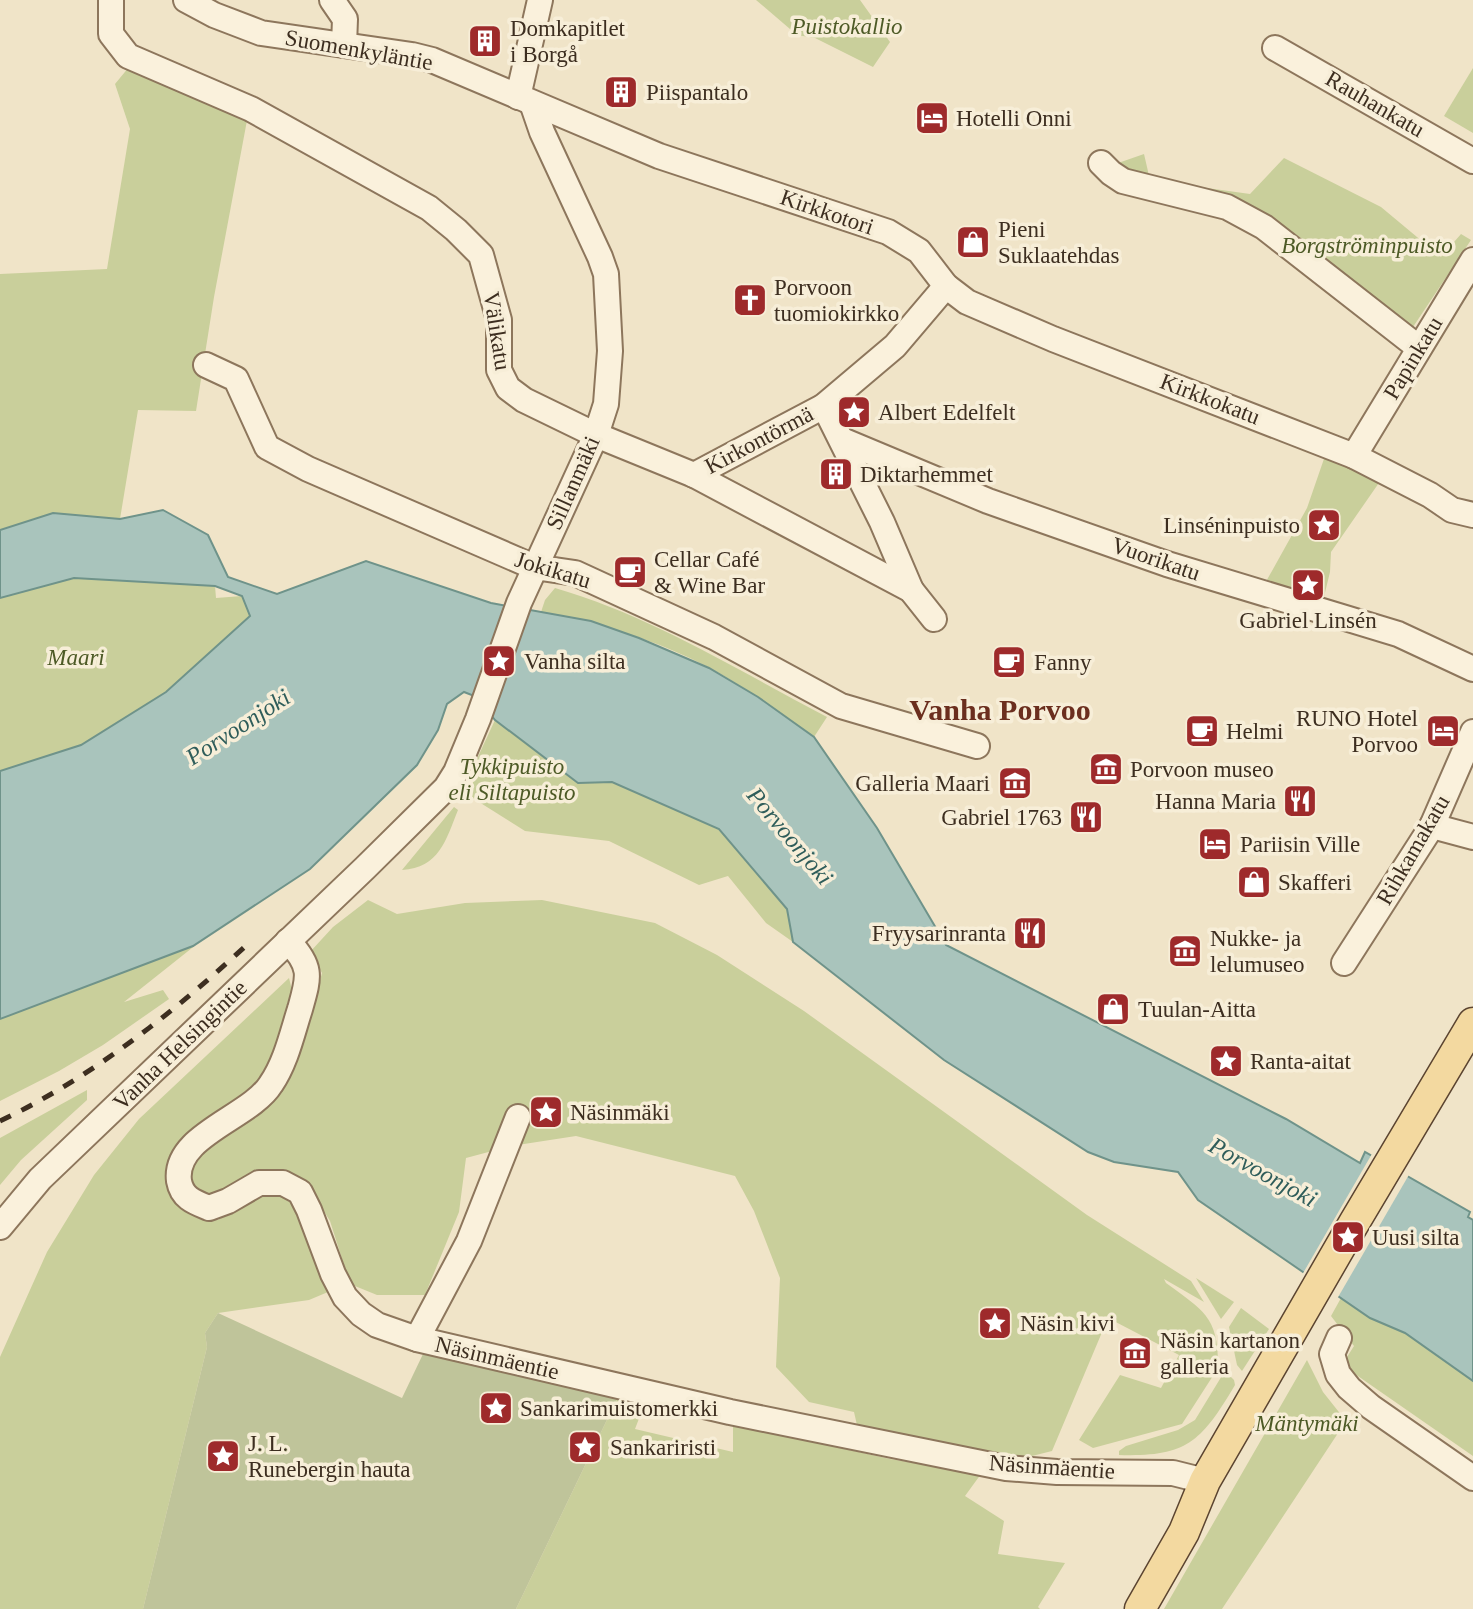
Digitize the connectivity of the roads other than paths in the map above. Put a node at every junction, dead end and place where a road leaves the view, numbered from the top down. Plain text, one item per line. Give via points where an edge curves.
1 (111, 0) edge
2 (186, 0) edge
3 (332, 0) edge
4 (540, 0) edge
5 (344, 45) junction
6 (1275, 48) dead end
7 (525, 100) junction
8 (1473, 161) edge
9 (1101, 163) dead end
10 (1473, 260) edge
11 (946, 286) junction
12 (1419, 348) junction
13 (206, 365) dead end
14 (824, 405) junction
15 (596, 435) junction
16 (842, 440) junction
17 (1354, 456) junction
18 (694, 475) junction
19 (1473, 515) edge
20 (534, 568) junction
21 (911, 590) junction
22 (934, 619) dead end
23 (1473, 669) edge
24 (1473, 732) edge
25 (977, 746) dead end
26 (1432, 826) junction
27 (1473, 837) edge
28 (365, 868) joint
29 (288, 941) junction
30 (1344, 963) dead end
31 (1473, 1024) edge
32 (518, 1117) dead end
33 (0, 1227) edge
34 (1339, 1338) dead end
35 (417, 1339) junction
36 (1473, 1478) edge
37 (1205, 1481) junction
38 (1119, 1609) edge
39 (1140, 1609) edge

1 - 15 street, Välikatu via 111,34 128,56 251,109 429,208 456,230 481,255 499,320 499,370 508,388
2 - 5 street, Suomenkyläntie via 261,33
3 - 5 street via 345,19
4 - 7 street
5 - 7 street, Suomenkyläntie via 432,60
6 - 8 street, Rauhankatu
7 - 11 street, Kirkkotori via 659,156 888,232 919,251
7 - 15 street, Sillanmäki via 606,274 610,351 606,404
9 - 12 street via 1123,181 1227,207 1264,227
10 - 12 street, Papinkatu
11 - 14 street via 895,346
11 - 17 street, Kirkkokatu via 967,302 1030,329
12 - 17 street, Papinkatu
13 - 20 street, Jokikatu via 236,379 267,447
14 - 16 street
14 - 18 street, Kirkontörmä
15 - 18 street, Välikatu
15 - 20 street, Sillanmäki
16 - 21 street
16 - 23 street, Vuorikatu via 988,500 1167,564 1398,634
17 - 19 street, Kirkkokatu via 1452,510
18 - 21 street, Välikatu
20 - 25 street, Jokikatu via 575,573 624,595 714,637 841,706
20 - 28 street, Sillanmäki via 465,753 446,788
21 - 22 street, Välikatu
24 - 26 street, Rihkamakatu
26 - 27 street
26 - 30 street, Rihkamakatu
28 - 29 street, Vanha Helsingintie
29 - 33 street, Vanha Helsingintie via 40,1180
29 - 35 street, Näsinmäentie via 307,965 307,984 285,1054 271,1086 182,1157 180,1189 189,1200 209,1208 259,1183 283,1183 300,1192 345,1297 377,1325
31 - 37 main road
32 - 35 street via 469,1241
34 - 36 street via 1332,1354 1338,1374 1349,1388
35 - 37 street, Näsinmäentie via 718,1409 1006,1468 1173,1474
37 - 38 main road via 1168,1522
37 - 39 main road via 1184,1532

